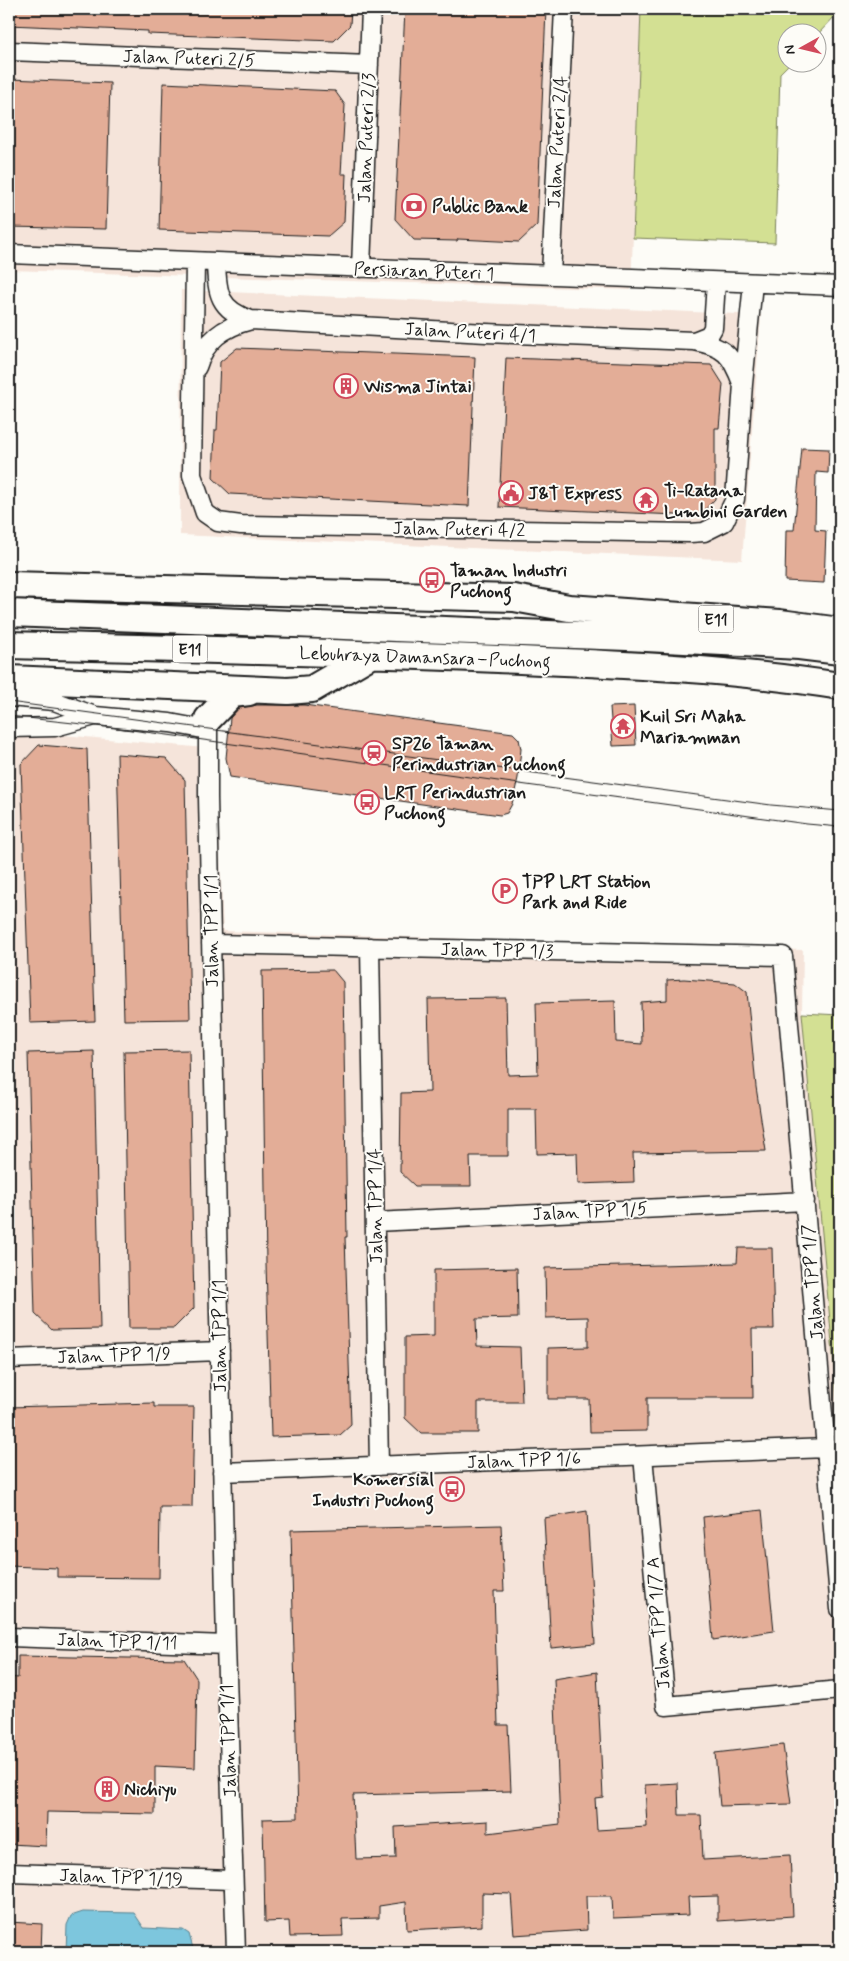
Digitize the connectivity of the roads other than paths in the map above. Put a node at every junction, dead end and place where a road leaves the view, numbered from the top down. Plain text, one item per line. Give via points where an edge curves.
1 (371, 9) edge
2 (564, 9) edge
3 (9, 51) edge
4 (369, 65) junction
5 (9, 254) edge
6 (195, 262) junction
7 (216, 263) junction
8 (361, 268) junction
9 (551, 276) junction
10 (716, 282) junction
11 (753, 283) junction
12 (840, 286) edge
13 (251, 320) junction
14 (694, 341) junction
15 (193, 380) junction
16 (743, 384) junction
17 (9, 586) edge
18 (569, 608) junction
19 (9, 613) edge
20 (306, 625) junction
21 (840, 631) edge
22 (9, 645) edge
23 (840, 651) edge
24 (372, 654) junction
25 (9, 679) edge
26 (840, 686) edge
27 (181, 687) junction
28 (262, 690) junction
29 (9, 697) edge
30 (95, 716) junction
31 (208, 724) junction
32 (9, 728) edge
33 (211, 944) junction
34 (370, 947) junction
35 (784, 956) joint
36 (805, 1201) junction
37 (375, 1222) junction
38 (220, 1351) junction
39 (9, 1360) edge
40 (827, 1448) junction
41 (643, 1456) junction
42 (379, 1466) junction
43 (222, 1472) junction
44 (840, 1609) edge
45 (9, 1637) edge
46 (226, 1645) junction
47 (840, 1690) edge
48 (9, 1873) edge
49 (232, 1880) junction
50 (236, 1952) edge

1 - 4 street, Jalan Puteri 2/3
2 - 9 street, Jalan Puteri 2/4
3 - 4 street, Jalan Puteri 2/5
4 - 8 street, Jalan Puteri 2/3
5 - 6 street, Persiaran Puteri 1
6 - 7 street, Persiaran Puteri 1
6 - 15 street, Jalan Puteri 4/2
7 - 8 street, Persiaran Puteri 1
7 - 13 street, Jalan Puteri 4/1 via 221,299 235,315
8 - 9 street, Persiaran Puteri 1
9 - 10 street, Persiaran Puteri 1
10 - 11 street, Persiaran Puteri 1
10 - 14 street via 712,328 709,335
11 - 12 street, Persiaran Puteri 1
11 - 16 street, Jalan Puteri 4/2
13 - 14 street, Jalan Puteri 4/1
13 - 15 street via 236,324 213,338 199,360
14 - 16 street, Jalan Puteri 4/1 via 713,344 724,350 732,359
15 - 16 street, Jalan Puteri 4/2 via 192,475 205,513 218,522 690,533 704,532 724,522 735,499
17 - 18 highway via 514,598
18 - 20 highway, E11 via 513,614 335,611
18 - 21 highway, E11 via 780,623
19 - 20 highway, Lebuhraya Damansara–Puchong / E11
20 - 23 highway, Lebuhraya Damansara–Puchong / E11 via 627,637
22 - 24 highway, Lebuhraya Damansara–Puchong / E11
24 - 26 highway, Lebuhraya Damansara–Puchong / E11 via 695,668
24 - 28 highway via 312,689
25 - 27 highway
27 - 28 highway
27 - 31 highway via 197,696 207,712
28 - 31 highway via 232,694
29 - 30 street via 54,701
30 - 31 street
30 - 32 street via 55,727
31 - 33 street, Jalan TPP 1/1
33 - 34 street, Jalan TPP 1/3
33 - 38 street, Jalan TPP 1/1
34 - 35 street, Jalan TPP 1/3
34 - 37 street, Jalan TPP 1/4
35 - 36 street, Jalan TPP 1/7
36 - 37 street, Jalan TPP 1/5
36 - 40 street, Jalan TPP 1/7
37 - 42 street, Jalan TPP 1/4
38 - 39 street, Jalan TPP 1/9
38 - 43 street, Jalan TPP 1/1
40 - 41 street, Jalan TPP 1/6
40 - 44 street, Jalan TPP 1/7
41 - 42 street, Jalan TPP 1/6
41 - 47 street, Jalan TPP 1/7 A via 666,1706
42 - 43 street, Jalan TPP 1/6
43 - 46 street, Jalan TPP 1/1
45 - 46 street, Jalan TPP 1/11
46 - 49 street, Jalan TPP 1/1
48 - 49 street, Jalan TPP 1/19
49 - 50 street, Jalan TPP 1/1

